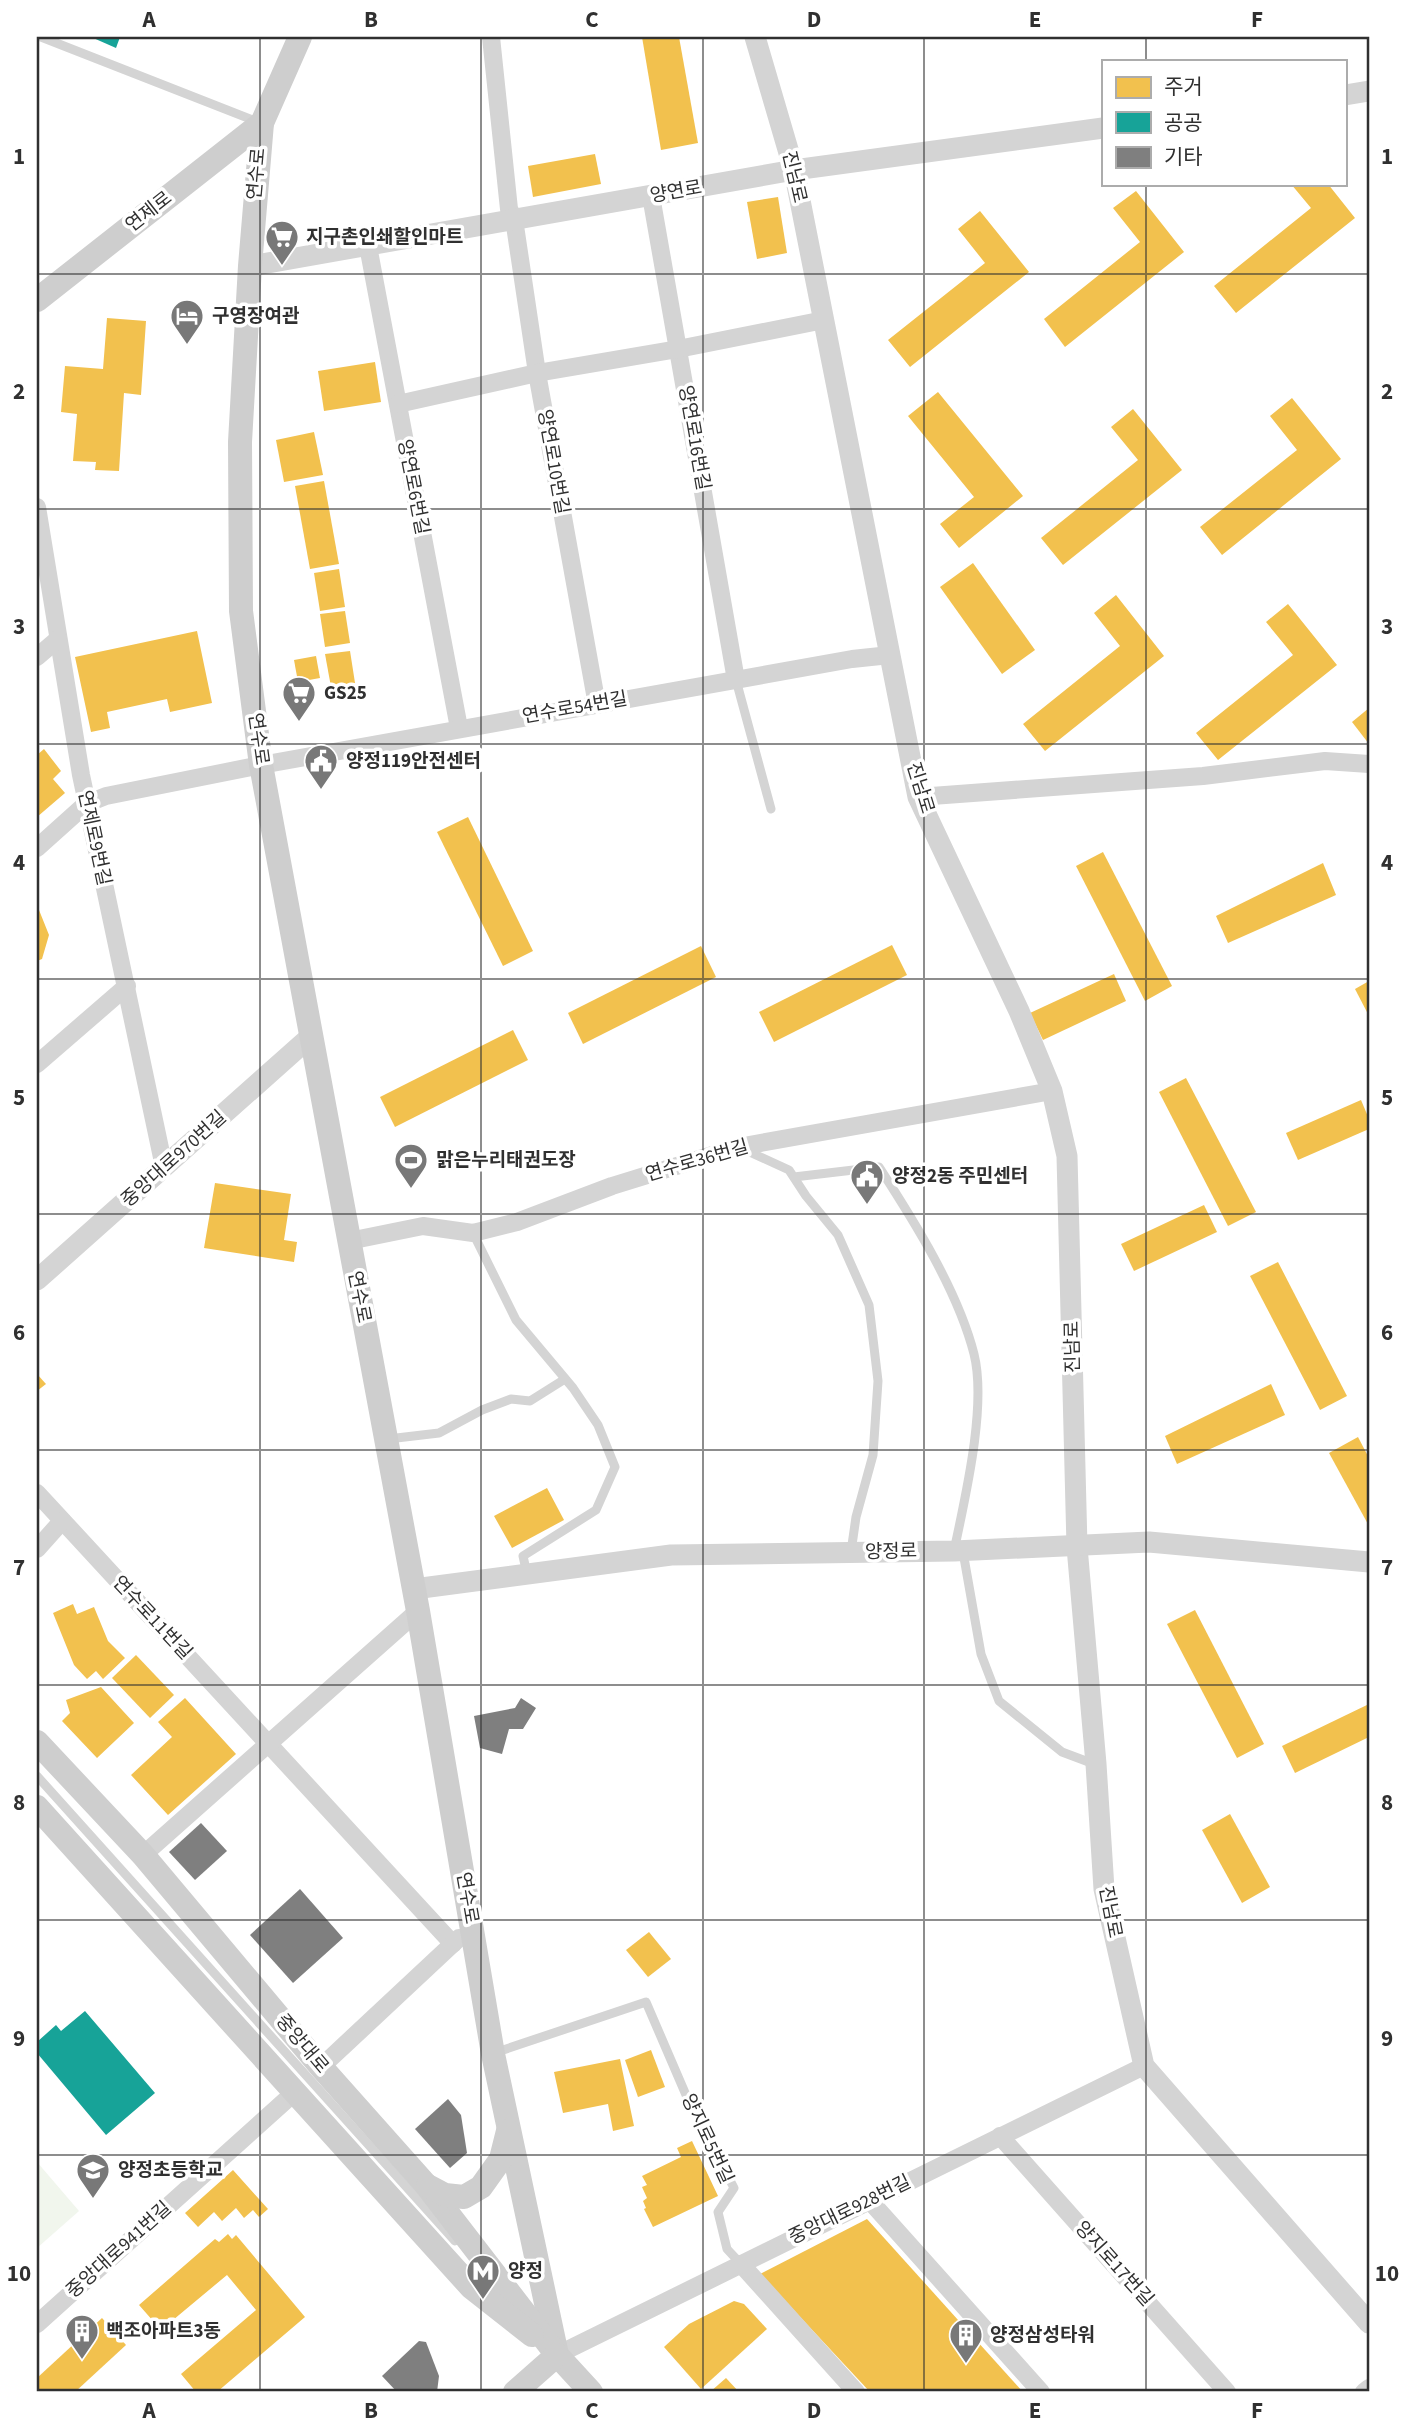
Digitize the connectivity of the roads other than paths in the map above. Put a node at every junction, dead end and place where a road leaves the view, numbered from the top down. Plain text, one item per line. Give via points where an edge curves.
1 (41, 37) edge
2 (300, 37) edge
3 (491, 37) edge
4 (755, 37) edge
5 (1369, 91) edge
6 (1346, 94) edge
7 (262, 123) junction
8 (1102, 128) edge
9 (794, 170) junction
10 (651, 196) junction
11 (514, 219) junction
12 (368, 246) junction
13 (250, 266) junction
14 (41, 290) edge
15 (824, 320) junction
16 (678, 349) junction
17 (537, 373) junction
18 (398, 404) junction
19 (37, 507) edge
20 (58, 639) junction
21 (890, 655) junction
22 (37, 657) edge
23 (736, 680) junction
24 (597, 705) junction
25 (459, 728) junction
26 (1369, 764) edge
27 (261, 765) junction
28 (918, 797) junction
29 (86, 804) junction
30 (771, 809) dead end
31 (37, 848) edge
32 (127, 986) junction
33 (310, 1037) junction
34 (37, 1064) edge
35 (1052, 1091) junction
36 (738, 1147) junction
37 (164, 1167) junction
38 (794, 1177) junction
39 (473, 1233) junction
40 (349, 1241) junction
41 (37, 1280) edge
42 (565, 1379) junction
43 (386, 1440) junction
44 (37, 1493) edge
45 (62, 1521) junction
46 (1077, 1547) junction
47 (37, 1549) edge
48 (958, 1551) junction
49 (851, 1552) junction
50 (1369, 1562) edge
51 (527, 1574) junction
52 (416, 1600) junction
53 (37, 1742) edge
54 (267, 1743) junction
55 (1096, 1764) junction
56 (37, 1776) edge
57 (37, 1807) edge
58 (144, 1855) junction
59 (472, 1926) junction
60 (453, 1944) junction
61 (493, 2054) junction
62 (1144, 2066) junction
63 (321, 2067) junction
64 (296, 2092) junction
65 (509, 2127) junction
66 (1000, 2136) junction
67 (426, 2185) junction
68 (870, 2201) junction
69 (741, 2264) junction
70 (1369, 2323) edge
71 (37, 2324) edge
72 (557, 2355) junction
73 (1369, 2388) edge
74 (516, 2392) edge
75 (591, 2392) edge
76 (856, 2392) edge
77 (1041, 2392) edge
78 (1227, 2392) edge
79 (1364, 2392) edge

1 - 7 lane
2 - 7 main road, 연수로
3 - 11 street, 양연로10번길 via 509,209
4 - 9 street, 진남로
5 - 6 street
7 - 13 main road, 연수로
7 - 14 main road, 연제로
8 - 9 street, 양연로
9 - 10 street, 양연로
9 - 15 street, 진남로
10 - 11 street, 양연로
10 - 16 street, 양연로16번길
11 - 12 street, 양연로
11 - 17 street, 양연로10번길
12 - 13 street, 양연로
12 - 18 street, 양연로6번길
13 - 27 main road, 연수로 via 240,442 241,611
15 - 16 street
15 - 21 street, 진남로
16 - 17 street
16 - 23 street, 양연로16번길
17 - 18 street
17 - 24 street, 양연로10번길
18 - 25 street, 양연로6번길
19 - 20 street, 연제로9번길
20 - 22 street
20 - 29 street, 연제로9번길
21 - 23 street, 연수로54번길
21 - 28 street, 진남로
23 - 24 street, 연수로54번길
23 - 30 lane
24 - 25 street, 연수로54번길
25 - 27 street, 연수로54번길
26 - 28 street via 1325,761 1203,776
27 - 29 street, 연수로54번길
27 - 33 main road, 연수로
28 - 35 street, 진남로
29 - 31 street
29 - 32 street, 연제로9번길
32 - 34 street
32 - 37 street, 연제로9번길
33 - 37 street, 중앙대로970번길
33 - 40 main road, 연수로
35 - 36 street, 연수로36번길
35 - 46 street, 진남로 via 1068,1156
36 - 38 lane via 789,1170
36 - 39 street, 연수로36번길 via 612,1186 517,1223
37 - 41 street, 중앙대로970번길
38 - 48 lane via 879,1167 956,1302 974,1355 977,1401
38 - 49 lane via 838,1235 869,1305 878,1381 873,1455
39 - 40 street, 연수로36번길 via 423,1226
39 - 42 lane via 516,1321
40 - 43 main road, 연수로
42 - 43 lane via 530,1401 511,1399 439,1433
42 - 51 lane via 598,1425 615,1467 596,1510 523,1556
43 - 52 main road, 연수로
44 - 45 street, 연수로11번길
45 - 47 street
45 - 54 street, 연수로11번길
46 - 48 street, 양정로
46 - 50 street, 양정로 via 1149,1542
46 - 55 street, 진남로
48 - 49 street, 양정로
48 - 55 lane via 981,1654 999,1701 1062,1752
49 - 51 street, 양정로 via 671,1555
51 - 52 street, 양정로
52 - 54 street
52 - 59 main road, 연수로
53 - 58 main road, 중앙대로
54 - 58 street
54 - 60 street, 연수로11번길
55 - 62 street, 진남로 via 1104,1889
56 - 72 lane
57 - 64 main road, 중앙대로
58 - 63 main road, 중앙대로
59 - 60 street
59 - 61 main road, 연수로
60 - 63 street
61 - 65 main road, 연수로
61 - 69 lane, 양지로5번길 via 646,2002 686,2095 734,2188 718,2212 727,2249
62 - 66 street, 중앙대로928번길
62 - 70 street, 진남로
63 - 67 main road, 중앙대로
64 - 71 street, 중앙대로941번길
64 - 72 main road, 중앙대로 via 471,2287
65 - 67 main road via 501,2159 481,2187 464,2197 446,2195
65 - 72 main road, 연수로
66 - 68 street, 중앙대로928번길
66 - 78 street, 양지로17번길
67 - 72 main road, 중앙대로
68 - 69 street, 중앙대로928번길
68 - 77 street
69 - 72 street, 중앙대로928번길
69 - 76 street, 양지로5번길
72 - 74 main road
72 - 75 main road, 중앙대로
73 - 79 street

